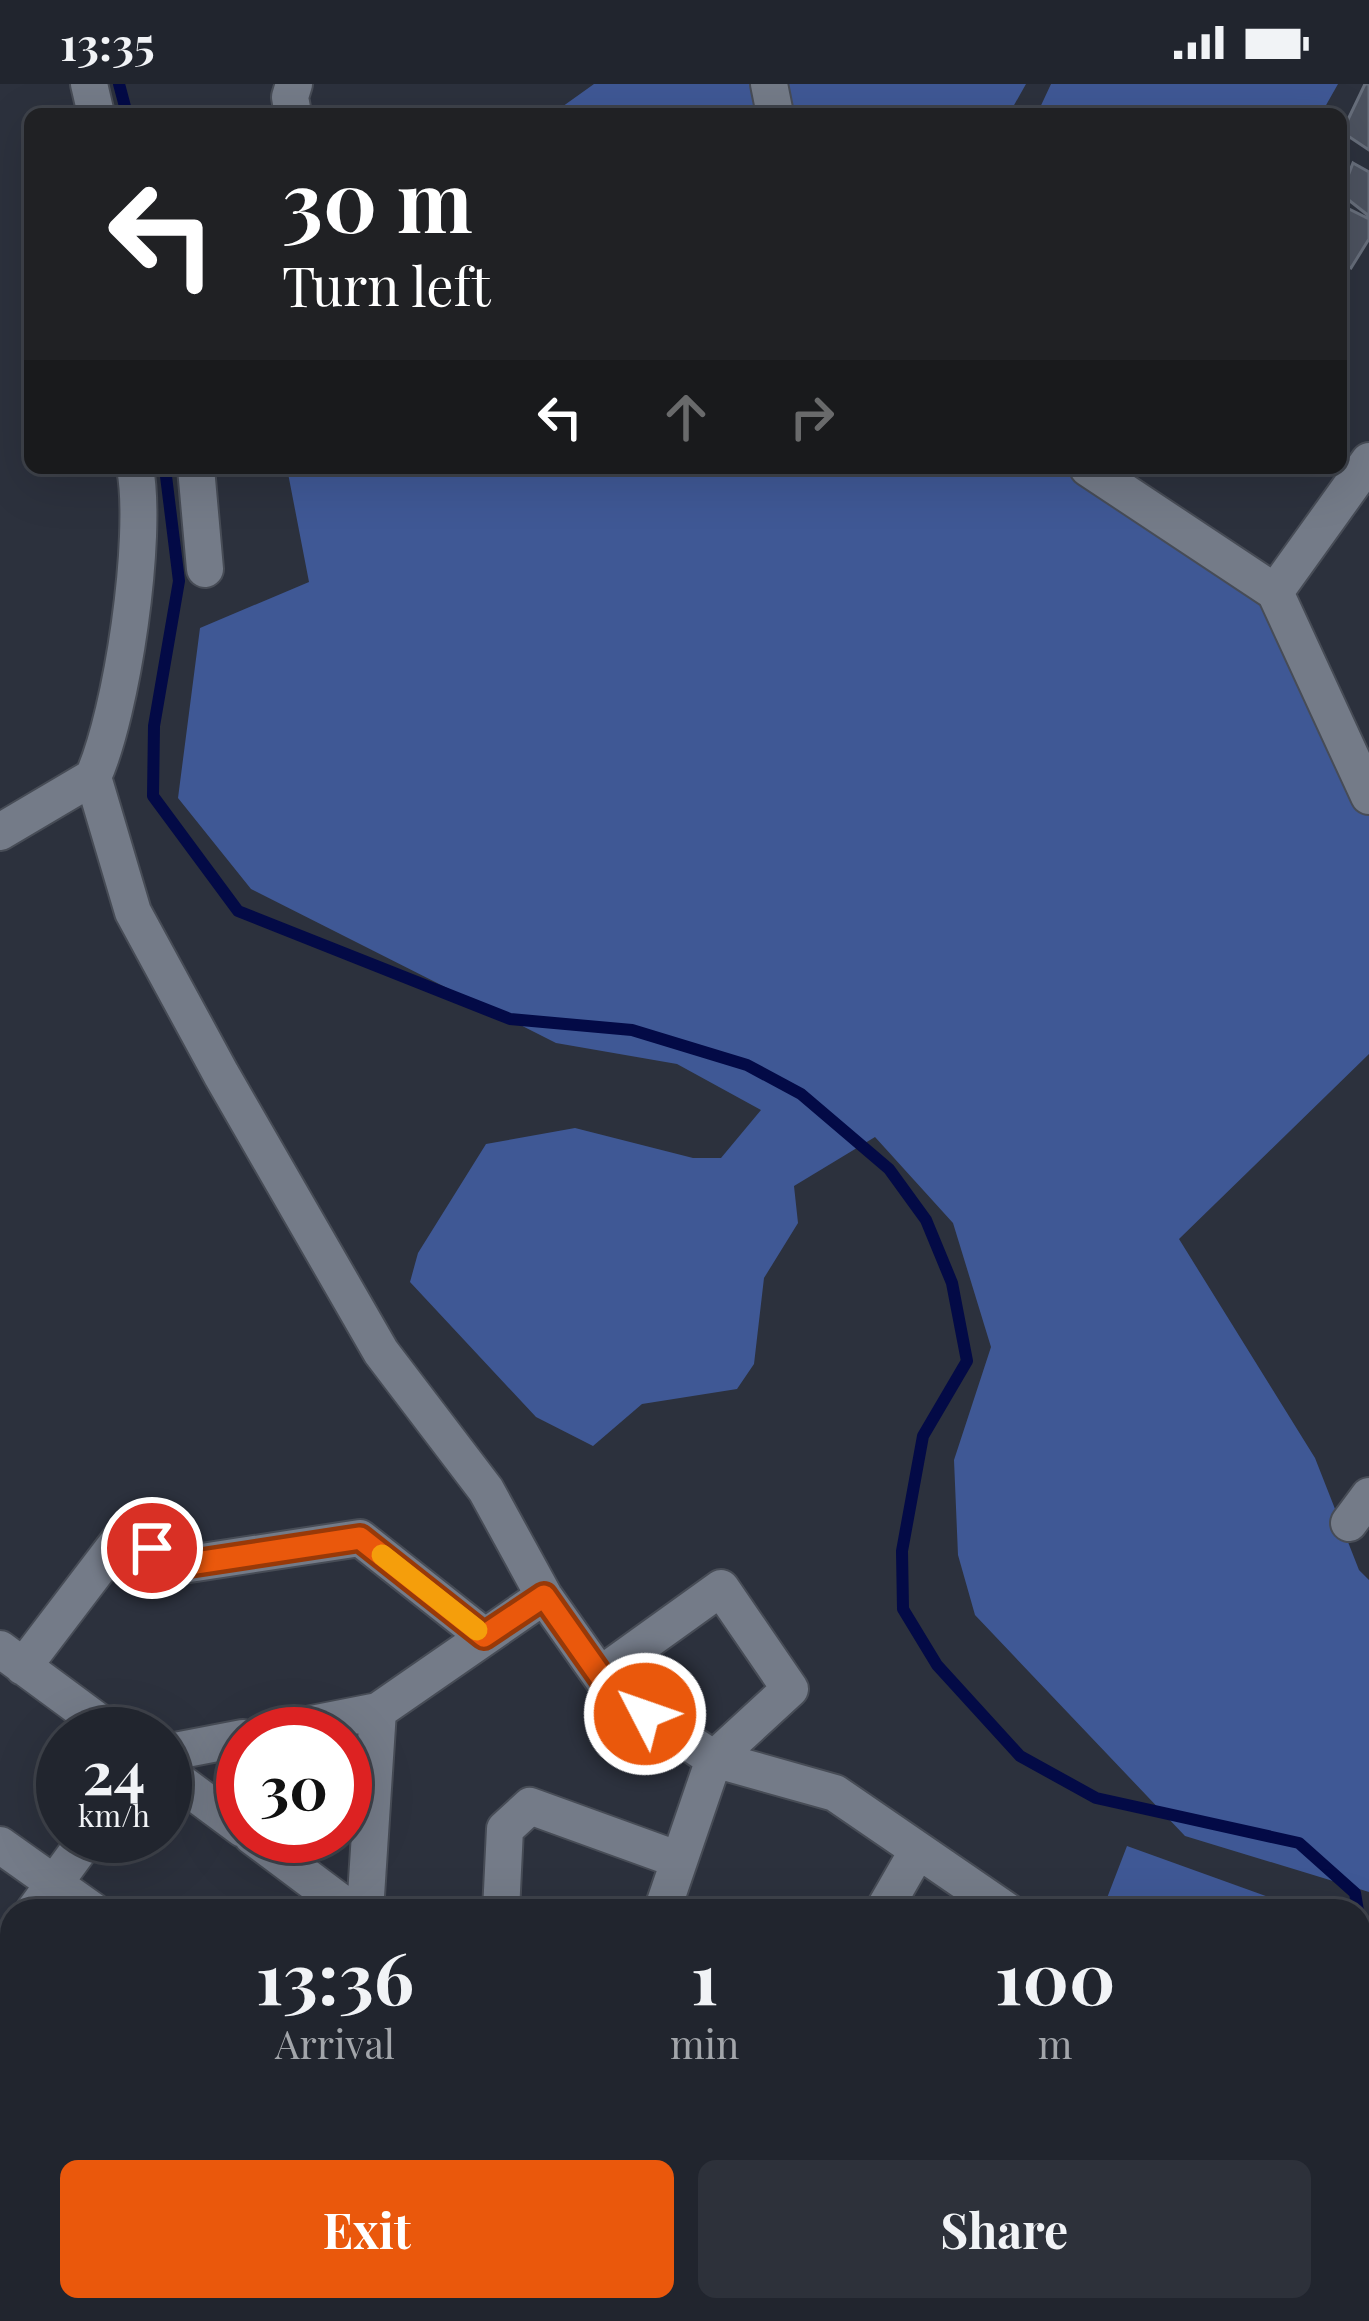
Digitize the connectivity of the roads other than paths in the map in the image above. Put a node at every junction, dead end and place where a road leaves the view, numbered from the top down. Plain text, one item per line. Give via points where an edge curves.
1 (1369, 461) edge
2 (135, 474) edge
3 (197, 474) edge
4 (1097, 474) edge
5 (205, 569) dead end
6 (1275, 592) junction
7 (92, 777) junction
8 (1369, 796) edge
9 (0, 832) edge
10 (544, 1596) junction
11 (484, 1636) junction
12 (12, 1658) edge
13 (600, 1675) junction
14 (78, 1707) edge
15 (378, 1711) junction
16 (372, 1712) edge
17 (714, 1760) junction
18 (0, 1845) edge
19 (918, 1850) junction
20 (680, 1860) junction
21 (69, 1863) edge
22 (288, 1863) edge
23 (45, 1897) edge
24 (336, 1899) edge
25 (366, 1899) edge
26 (501, 1899) edge
27 (666, 1899) edge
28 (890, 1899) edge
29 (989, 1899) edge

1 - 6 street
2 - 7 street via 133,596 107,746
3 - 5 street
4 - 6 street
6 - 8 street
7 - 9 street
7 - 10 street via 133,912 210,1054 381,1352 486,1490
10 - 11 street
10 - 13 street
11 - 12 street via 360,1538 176,1566 128,1529
11 - 15 street
12 - 14 street
13 - 17 street via 611,1691
13 - 17 street via 721,1588 790,1689
15 - 16 street
15 - 25 street
17 - 19 street via 835,1793
17 - 20 street
18 - 23 street
19 - 28 street
19 - 29 street
20 - 26 street via 530,1806 506,1829
20 - 27 street
21 - 23 street
22 - 24 street

